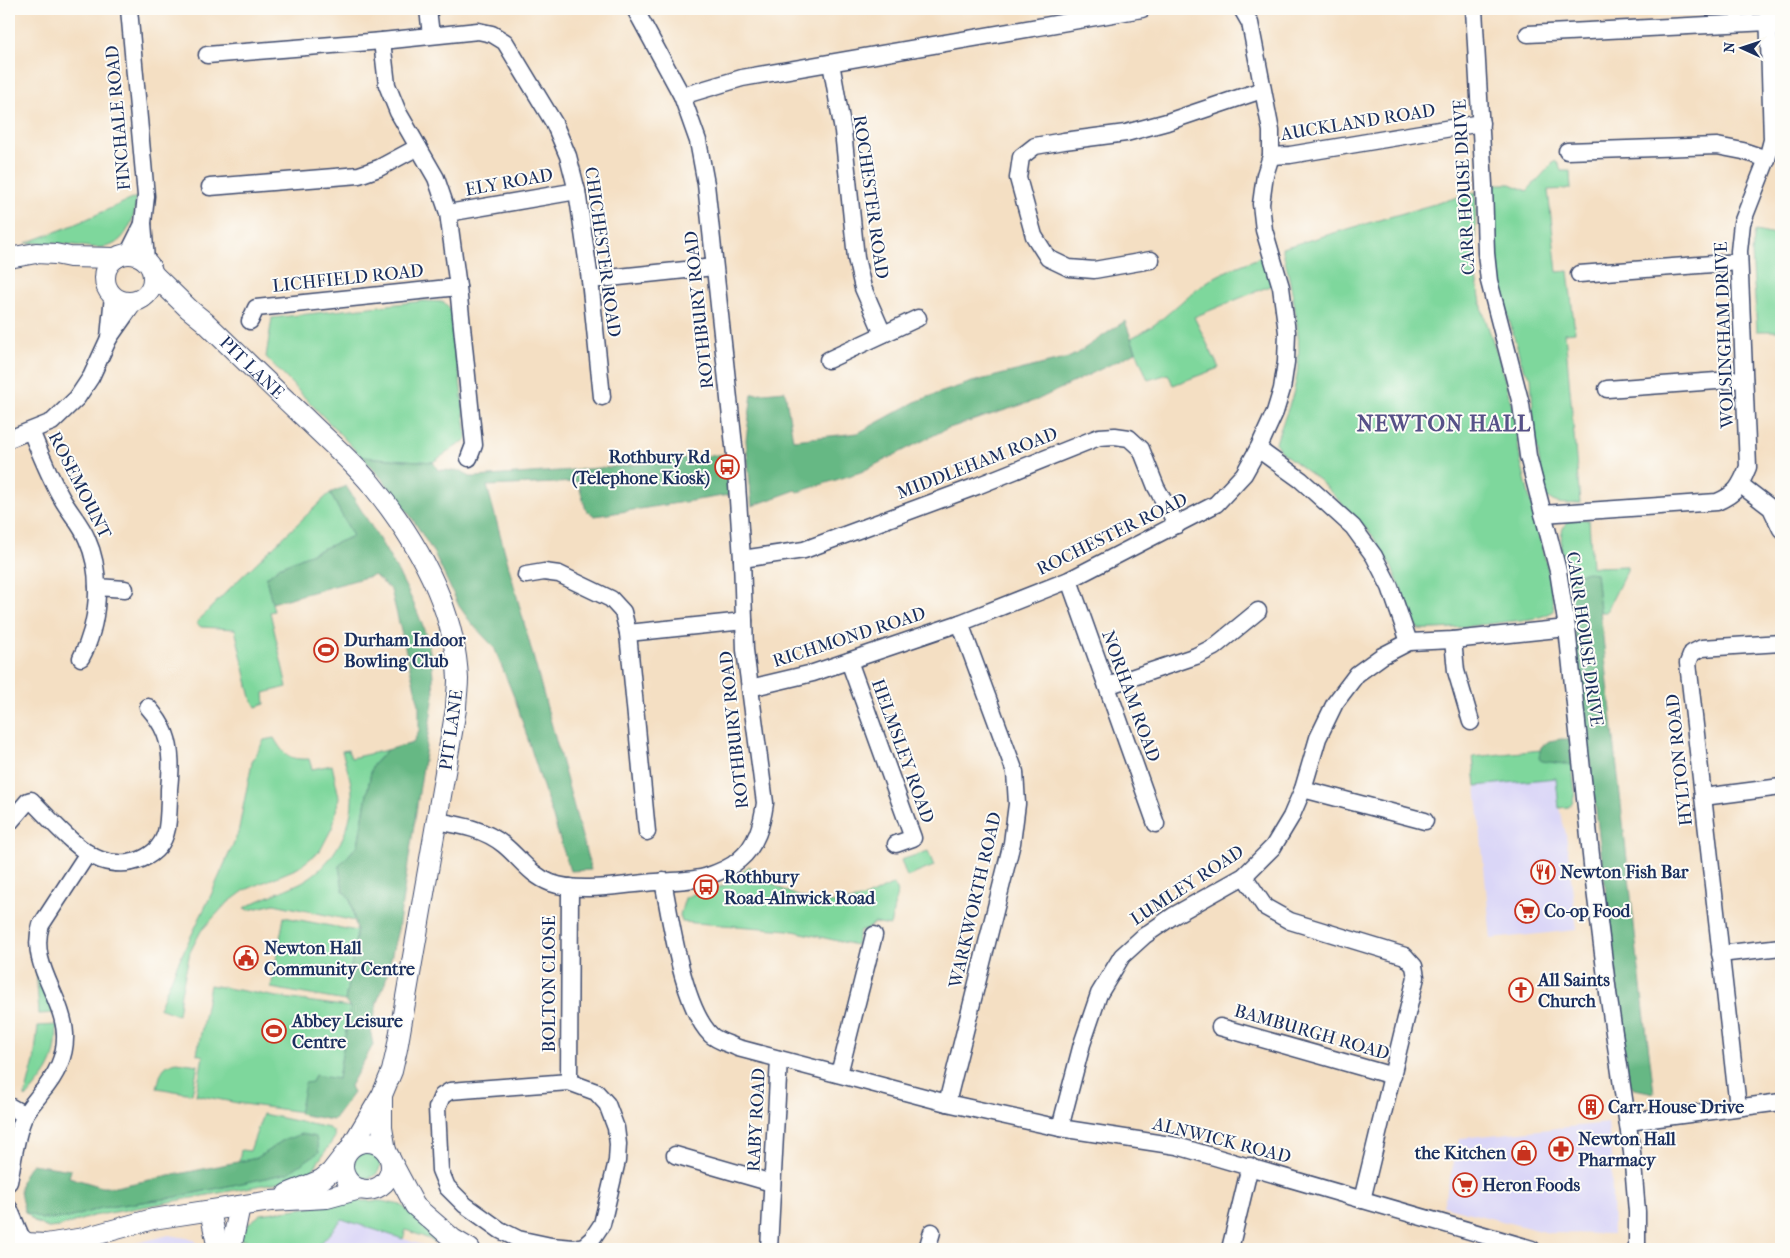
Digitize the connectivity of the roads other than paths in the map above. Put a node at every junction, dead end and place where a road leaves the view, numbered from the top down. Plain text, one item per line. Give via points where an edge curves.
1 (129, 9) edge
2 (428, 9) edge
3 (635, 9) edge
4 (1142, 9) edge
5 (1242, 9) edge
6 (1474, 9) edge
7 (1769, 15) edge
8 (1528, 34) dead end
9 (430, 36) junction
10 (382, 41) junction
11 (207, 55) dead end
12 (831, 63) junction
13 (1262, 90) junction
14 (682, 96) junction
15 (1481, 123) junction
16 (418, 147) junction
17 (1567, 151) dead end
18 (1271, 156) junction
19 (1767, 159) junction
20 (210, 187) dead end
21 (577, 191) junction
22 (448, 213) junction
23 (70, 257) junction
24 (9, 258) edge
25 (1151, 260) dead end
26 (136, 261) junction
27 (1739, 262) junction
28 (714, 267) junction
29 (1579, 274) dead end
30 (590, 280) junction
31 (458, 287) junction
32 (109, 290) junction
33 (139, 300) junction
34 (189, 309) junction
35 (918, 318) dead end
36 (250, 321) dead end
37 (883, 334) junction
38 (109, 338) junction
39 (828, 360) dead end
40 (1744, 379) junction
41 (1607, 389) dead end
42 (602, 397) dead end
43 (31, 431) junction
44 (9, 439) edge
45 (1258, 449) junction
46 (469, 458) dead end
47 (1741, 485) junction
48 (1543, 514) junction
49 (1177, 525) junction
50 (1781, 530) edge
51 (742, 560) junction
52 (526, 575) dead end
53 (1069, 580) junction
54 (97, 587) junction
55 (125, 589) dead end
56 (1258, 611) dead end
57 (744, 621) junction
58 (960, 623) junction
59 (1567, 628) junction
60 (628, 633) junction
61 (1453, 640) junction
62 (1409, 642) junction
63 (1781, 643) edge
64 (81, 658) dead end
65 (849, 661) junction
66 (1106, 686) junction
67 (750, 688) junction
68 (156, 711) dead end
69 (1471, 722) dead end
70 (1781, 787) edge
71 (1304, 790) junction
72 (1703, 797) junction
73 (437, 821) junction
74 (1424, 821) dead end
75 (10, 822) dead end
76 (1156, 824) dead end
77 (647, 832) dead end
78 (896, 844) dead end
79 (88, 853) junction
80 (1244, 876) junction
81 (663, 881) junction
82 (570, 887) junction
83 (874, 936) dead end
84 (1781, 947) edge
85 (1720, 954) junction
86 (1220, 1027) dead end
87 (779, 1059) junction
88 (839, 1074) junction
89 (1393, 1076) junction
90 (569, 1082) junction
91 (382, 1095) junction
92 (1781, 1102) edge
93 (947, 1103) junction
94 (9, 1106) edge
95 (1738, 1107) junction
96 (25, 1115) junction
97 (1628, 1122) junction
98 (1060, 1128) junction
99 (348, 1150) junction
100 (388, 1155) junction
101 (675, 1155) dead end
102 (1250, 1166) junction
103 (9, 1182) edge
104 (772, 1184) junction
105 (364, 1190) junction
106 (1362, 1200) junction
107 (270, 1201) junction
108 (240, 1206) junction
109 (415, 1206) junction
110 (9, 1208) edge
111 (210, 1211) junction
112 (932, 1232) dead end
113 (84, 1238) junction
114 (21, 1241) edge
115 (67, 1249) edge
116 (218, 1249) edge
117 (231, 1249) edge
118 (470, 1249) edge
119 (770, 1249) edge
120 (927, 1249) edge
121 (1230, 1249) edge
122 (1532, 1249) edge
123 (1637, 1249) edge

1 - 26 street, FINCHALE ROAD via 146,196
2 - 9 street
3 - 14 street, ROTHBURY ROAD
4 - 12 street
5 - 13 street via 1250,22
6 - 15 street, CARR HOUSE DRIVE
7 - 8 street
7 - 19 street, WOLSINGHAM DRIVE via 1773,126
9 - 10 street, CHICHESTER ROAD
9 - 21 street, CHICHESTER ROAD via 478,31 492,34 505,42 554,123 568,156
10 - 11 street, CHICHESTER ROAD
10 - 16 street via 387,86
12 - 14 street via 742,78
12 - 37 street, ROCHESTER ROAD via 843,131 856,258 863,288
13 - 18 street
13 - 25 street via 1126,133 1035,146 1021,157 1018,178 1034,236 1048,258 1069,268 1094,270
14 - 28 street, ROTHBURY ROAD via 698,141 706,184
15 - 18 street, AUCKLAND ROAD
15 - 48 street, CARR HOUSE DRIVE via 1488,281 1521,404 1528,456
16 - 20 street via 380,168 358,175
16 - 22 street via 436,178
17 - 19 street via 1717,146
18 - 45 street via 1261,204 1264,230 1281,287 1287,332 1282,389
19 - 27 street, WOLSINGHAM DRIVE via 1742,223
21 - 22 street, ELY ROAD
21 - 30 street, CHICHESTER ROAD
22 - 31 street
23 - 24 street via 36,253
23 - 26 street
23 - 32 street
26 - 32 street via 106,270
26 - 33 street via 153,283 149,292
26 - 34 street, PIT LANE
27 - 29 street
27 - 40 street, WOLSINGHAM DRIVE
28 - 30 street
28 - 51 street, ROTHBURY ROAD via 736,455
30 - 42 street, CHICHESTER ROAD
31 - 36 street, LICHFIELD ROAD via 256,308
31 - 46 street via 474,445
32 - 33 street via 119,300
32 - 38 street, ROSEMOUNT
33 - 34 street
33 - 38 street, ROSEMOUNT
34 - 73 street, PIT LANE via 370,484 395,516 432,579 448,618 458,680
35 - 37 street
37 - 39 street
38 - 43 street, ROSEMOUNT via 77,398 52,422
40 - 41 street
40 - 47 street, WOLSINGHAM DRIVE via 1748,467
43 - 44 street, ROSEMOUNT
43 - 54 street, ROSEMOUNT via 50,477 88,541 95,562
45 - 49 street, ROCHESTER ROAD via 1244,474 1216,504
45 - 62 street via 1301,480 1353,527 1390,586
47 - 48 street via 1730,497 1717,502
47 - 50 street via 1771,508
48 - 59 street, CARR HOUSE DRIVE via 1558,571
49 - 51 street, MIDDLEHAM ROAD via 1156,487 1141,449 1129,438 1099,437 804,550
49 - 53 street, ROCHESTER ROAD
51 - 57 street, ROTHBURY ROAD
52 - 60 street via 559,574 611,599 623,612
53 - 58 street, ROCHESTER ROAD
53 - 66 street, NORHAM ROAD
54 - 55 street
54 - 64 street, ROSEMOUNT via 88,646
56 - 66 street via 1214,647 1196,656
57 - 60 street
57 - 67 street, ROTHBURY ROAD
58 - 65 street, RICHMOND ROAD
58 - 93 street, WARKWORTH ROAD via 1015,772 1017,804 1012,843
59 - 61 street, LUMLEY ROAD
59 - 97 street, CARR HOUSE DRIVE via 1598,914
60 - 77 street
61 - 62 street, LUMLEY ROAD
61 - 69 street via 1456,670
62 - 71 street, LUMLEY ROAD via 1358,674 1335,703 1318,738
63 - 72 street, HYLTON ROAD via 1702,648 1692,653 1688,663
65 - 67 street, RICHMOND ROAD
65 - 78 street, HELMSLEY ROAD via 913,838
66 - 76 street, NORHAM ROAD
67 - 81 street, ROTHBURY ROAD via 765,803 762,826 740,860 724,870 703,878
68 - 79 street via 165,732 171,764 164,838 158,848 138,862 114,864
70 - 72 street
71 - 74 street
71 - 80 street, LUMLEY ROAD via 1273,848
72 - 85 street, HYLTON ROAD
73 - 82 street, ROTHBURY ROAD via 483,832 504,845 534,874 554,884
73 - 91 street, PIT LANE via 397,1049
75 - 79 street via 31,800
79 - 96 street via 41,925 37,937 39,957 64,1023 65,1037 58,1069
80 - 89 street, BAMBURGH ROAD via 1265,907 1290,921 1405,956 1414,966 1416,977
80 - 98 street, LUMLEY ROAD via 1173,916 1122,956 1099,994
81 - 82 street, ROTHBURY ROAD
81 - 87 street, ALNWICK ROAD via 688,997 699,1021 712,1036 738,1048
82 - 90 street, BOLTON CLOSE
83 - 88 street
84 - 85 street
85 - 95 street, HYLTON ROAD
86 - 89 street, BAMBURGH ROAD
87 - 88 street, ALNWICK ROAD
87 - 104 street, RABY ROAD
88 - 93 street, ALNWICK ROAD
89 - 106 street, BAMBURGH ROAD
90 - 90 street via 450,1092 442,1096 436,1108 440,1170 447,1187 466,1206 518,1239 573,1248 584,1246 602,1224 618,1144 607,1104 596,1092
91 - 99 street
91 - 100 street via 382,1128
92 - 95 street
93 - 98 street, ALNWICK ROAD
94 - 96 street
95 - 97 street
96 - 103 street
97 - 123 street, CARR HOUSE DRIVE via 1637,1212
98 - 102 street, ALNWICK ROAD via 1177,1146
99 - 100 street via 358,1143 373,1142
99 - 105 street via 342,1168 344,1175 353,1186
99 - 107 street via 321,1180
100 - 105 street via 390,1173 387,1180 376,1188
100 - 109 street
101 - 104 street, RABY ROAD
102 - 106 street, ALNWICK ROAD
102 - 121 street
104 - 119 street, RABY ROAD
105 - 107 street via 327,1198
105 - 109 street via 396,1197
106 - 122 street, ALNWICK ROAD
107 - 108 street
108 - 111 street
108 - 117 street
109 - 118 street via 452,1239
110 - 114 street
111 - 113 street via 153,1219
111 - 116 street
112 - 120 street
113 - 114 street via 46,1244
113 - 115 street

